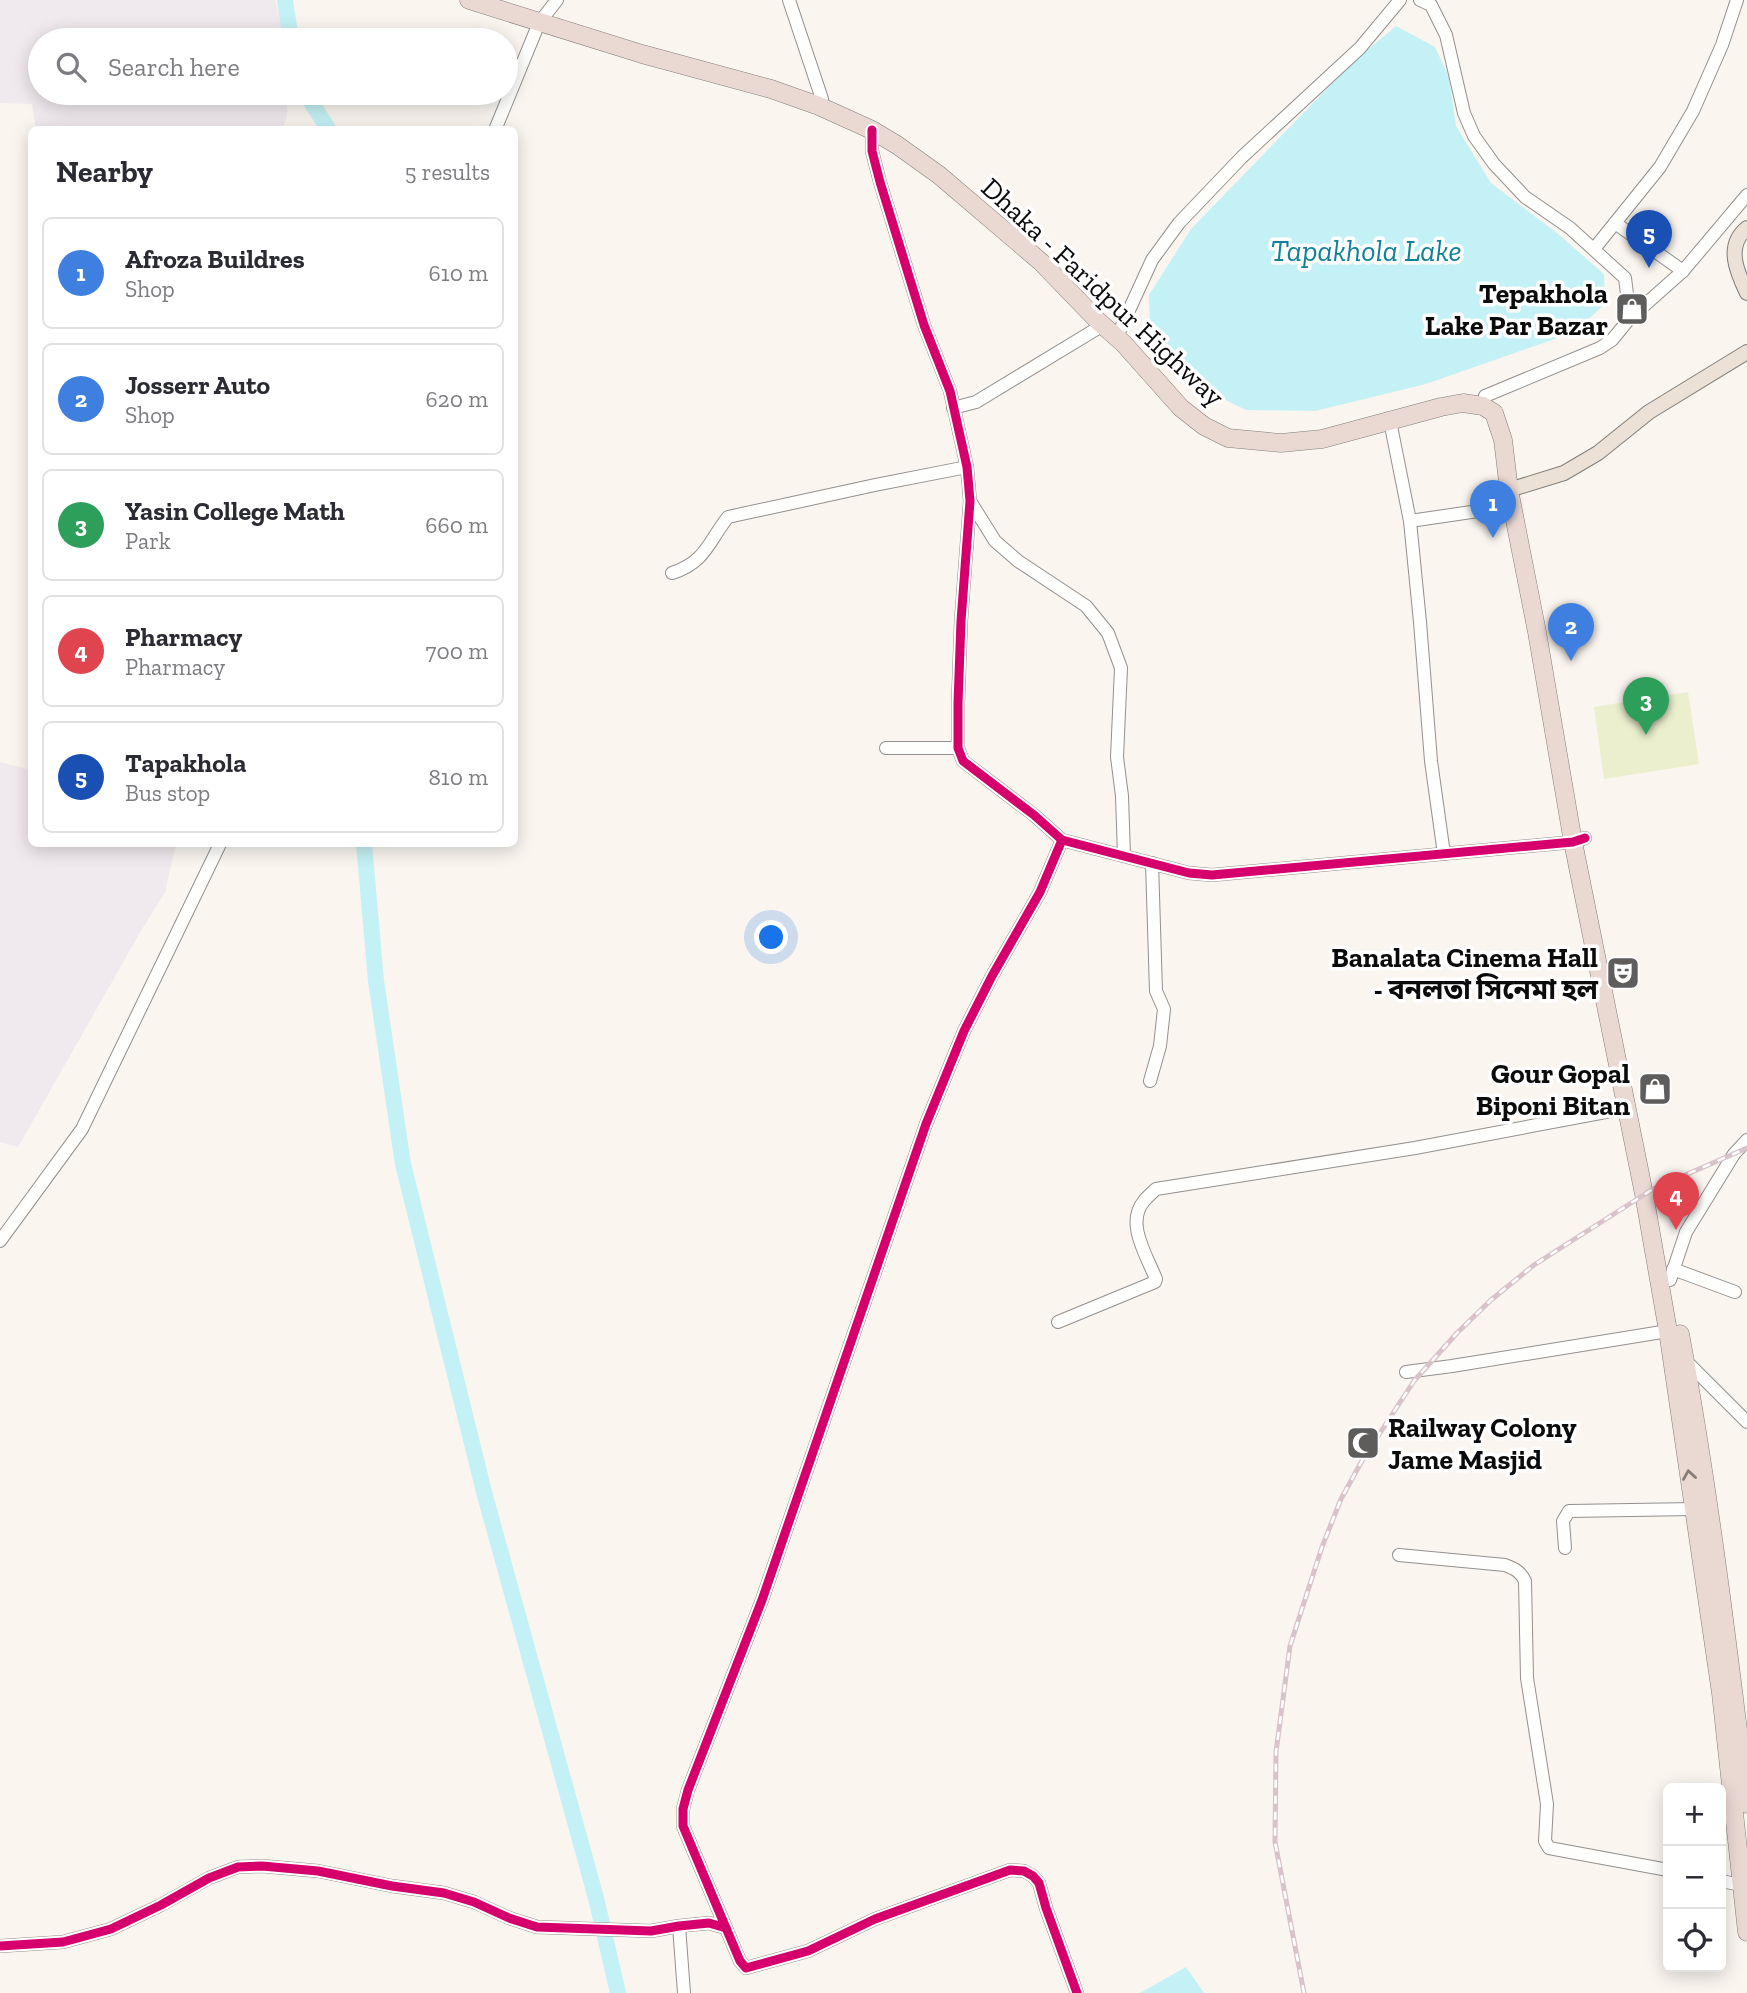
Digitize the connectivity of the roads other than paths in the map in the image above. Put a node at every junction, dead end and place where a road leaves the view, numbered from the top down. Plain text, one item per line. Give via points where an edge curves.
1 (469, 0) edge
2 (495, 0) edge
3 (557, 0) edge
4 (789, 0) edge
5 (1400, 0) edge
6 (1420, 0) edge
7 (1737, 0) edge
8 (542, 19) junction
9 (714, 69) junction
10 (518, 76) edge
11 (822, 99) junction
12 (506, 105) edge
13 (497, 126) edge
14 (872, 131) junction
15 (1747, 195) edge
16 (988, 211) junction
17 (1615, 223) junction
18 (1747, 228) edge
19 (1594, 249) junction
20 (1683, 271) junction
21 (1747, 293) edge
22 (1630, 318) junction
23 (1102, 320) junction
24 (1121, 330) junction
25 (1747, 352) edge
26 (1485, 396) junction
27 (953, 408) junction
28 (1390, 421) junction
29 (1281, 439) junction
30 (967, 467) junction
31 (1513, 494) junction
32 (970, 501) junction
33 (1410, 521) junction
34 (672, 573) dead end
35 (886, 748) dead end
36 (958, 748) junction
37 (1062, 839) junction
38 (1579, 840) junction
39 (219, 847) edge
40 (1444, 854) junction
41 (1124, 856) junction
42 (1152, 863) junction
43 (1598, 937) junction
44 (1150, 1081) dead end
45 (1627, 1108) junction
46 (1747, 1140) edge
47 (0, 1241) edge
48 (1672, 1274) junction
49 (1735, 1292) dead end
50 (1058, 1322) dead end
51 (1668, 1331) junction
52 (1678, 1360) junction
53 (1406, 1371) dead end
54 (1747, 1422) edge
55 (1694, 1509) junction
56 (1705, 1533) junction
57 (1565, 1548) dead end
58 (1399, 1555) dead end
59 (1747, 1804) edge
60 (1663, 1869) edge
61 (1726, 1882) edge
62 (1741, 1885) junction
63 (679, 1926) junction
64 (726, 1928) junction
65 (1747, 1931) edge
66 (0, 1946) edge
67 (684, 1993) edge
68 (1077, 1993) edge

1 - 8 highway, Dhaka - Faridpur Highway
2 - 8 highway, Dhaka - Faridpur Highway
3 - 8 street
4 - 11 street
5 - 24 street via 1360,48 1242,157 1179,223 1152,260
6 - 19 street via 1431,5 1446,35 1474,136 1525,197
7 - 17 street via 1723,45 1693,111 1660,167
8 - 9 highway, Dhaka - Faridpur Highway
8 - 10 street
9 - 11 highway, Dhaka - Faridpur Highway via 773,81
9 - 14 highway, Dhaka - Faridpur Highway via 819,106
11 - 16 highway, Dhaka - Faridpur Highway via 901,138
12 - 13 street
14 - 16 highway, Dhaka - Faridpur Highway
14 - 27 street via 880,182
15 - 20 street
16 - 23 highway, Dhaka - Faridpur Highway
17 - 19 street
17 - 20 street
18 - 21 main road via 1734,258
19 - 22 street via 1625,278
20 - 22 street
22 - 26 street via 1600,348
23 - 24 highway, Dhaka - Faridpur Highway
23 - 27 street via 976,402
23 - 29 highway, Dhaka - Faridpur Highway via 1181,408 1204,426 1228,438
24 - 29 highway, Dhaka - Faridpur Highway via 1208,420 1230,430
25 - 31 main road via 1650,412 1598,453
26 - 29 highway, Dhaka - Faridpur Highway via 1439,399
26 - 31 highway, Dhaka - Faridpur Highway via 1502,408 1511,438
27 - 30 street
28 - 29 highway, Dhaka - Faridpur Highway via 1322,439
28 - 31 highway, Dhaka - Faridpur Highway via 1463,403 1483,405 1494,413
28 - 33 street
30 - 32 street
30 - 34 street via 728,517 703,554
31 - 33 street
31 - 38 highway, Dhaka - Faridpur Highway
32 - 36 street
32 - 41 street via 995,541 1086,606 1108,633 1121,668 1117,757
33 - 40 street
35 - 36 street
36 - 37 street via 963,761
37 - 41 street
37 - 64 street via 1040,892 964,1031 926,1124 762,1600 688,1790 683,1826
38 - 40 street
38 - 43 highway, Dhaka - Faridpur Highway
39 - 47 street via 82,1129
40 - 42 street via 1212,875
41 - 42 street
42 - 44 street via 1156,991 1164,1009
43 - 45 highway, Dhaka - Faridpur Highway
43 - 48 highway, Dhaka - Faridpur Highway
45 - 50 street via 1156,1189 1142,1202 1135,1227 1156,1282
45 - 51 highway, Dhaka - Faridpur Highway
46 - 48 street via 1686,1232
48 - 49 street
48 - 52 highway, Dhaka - Faridpur Highway
51 - 52 highway, Dhaka - Faridpur Highway
51 - 53 street
52 - 54 street
55 -> 52 highway, Dhaka - Faridpur Highway
52 - 56 highway, Dhaka - Faridpur Highway via 1699,1438
55 - 56 highway, Dhaka - Faridpur Highway
55 - 57 street via 1569,1511 1563,1521
56 - 59 highway, Dhaka - Faridpur Highway
56 - 62 highway, Dhaka - Faridpur Highway
58 - 60 street via 1505,1565 1521,1574 1525,1581 1527,1678 1547,1804 1545,1841 1559,1851
61 - 62 street
62 - 65 highway, Dhaka - Faridpur Highway
63 - 64 street via 709,1923
63 - 66 street via 651,1931 537,1927 444,1893 262,1866 238,1867 209,1878 111,1929 63,1942
63 - 67 street
64 - 68 street via 746,1968 808,1951 875,1919 976,1881 1010,1870 1024,1871 1039,1883

